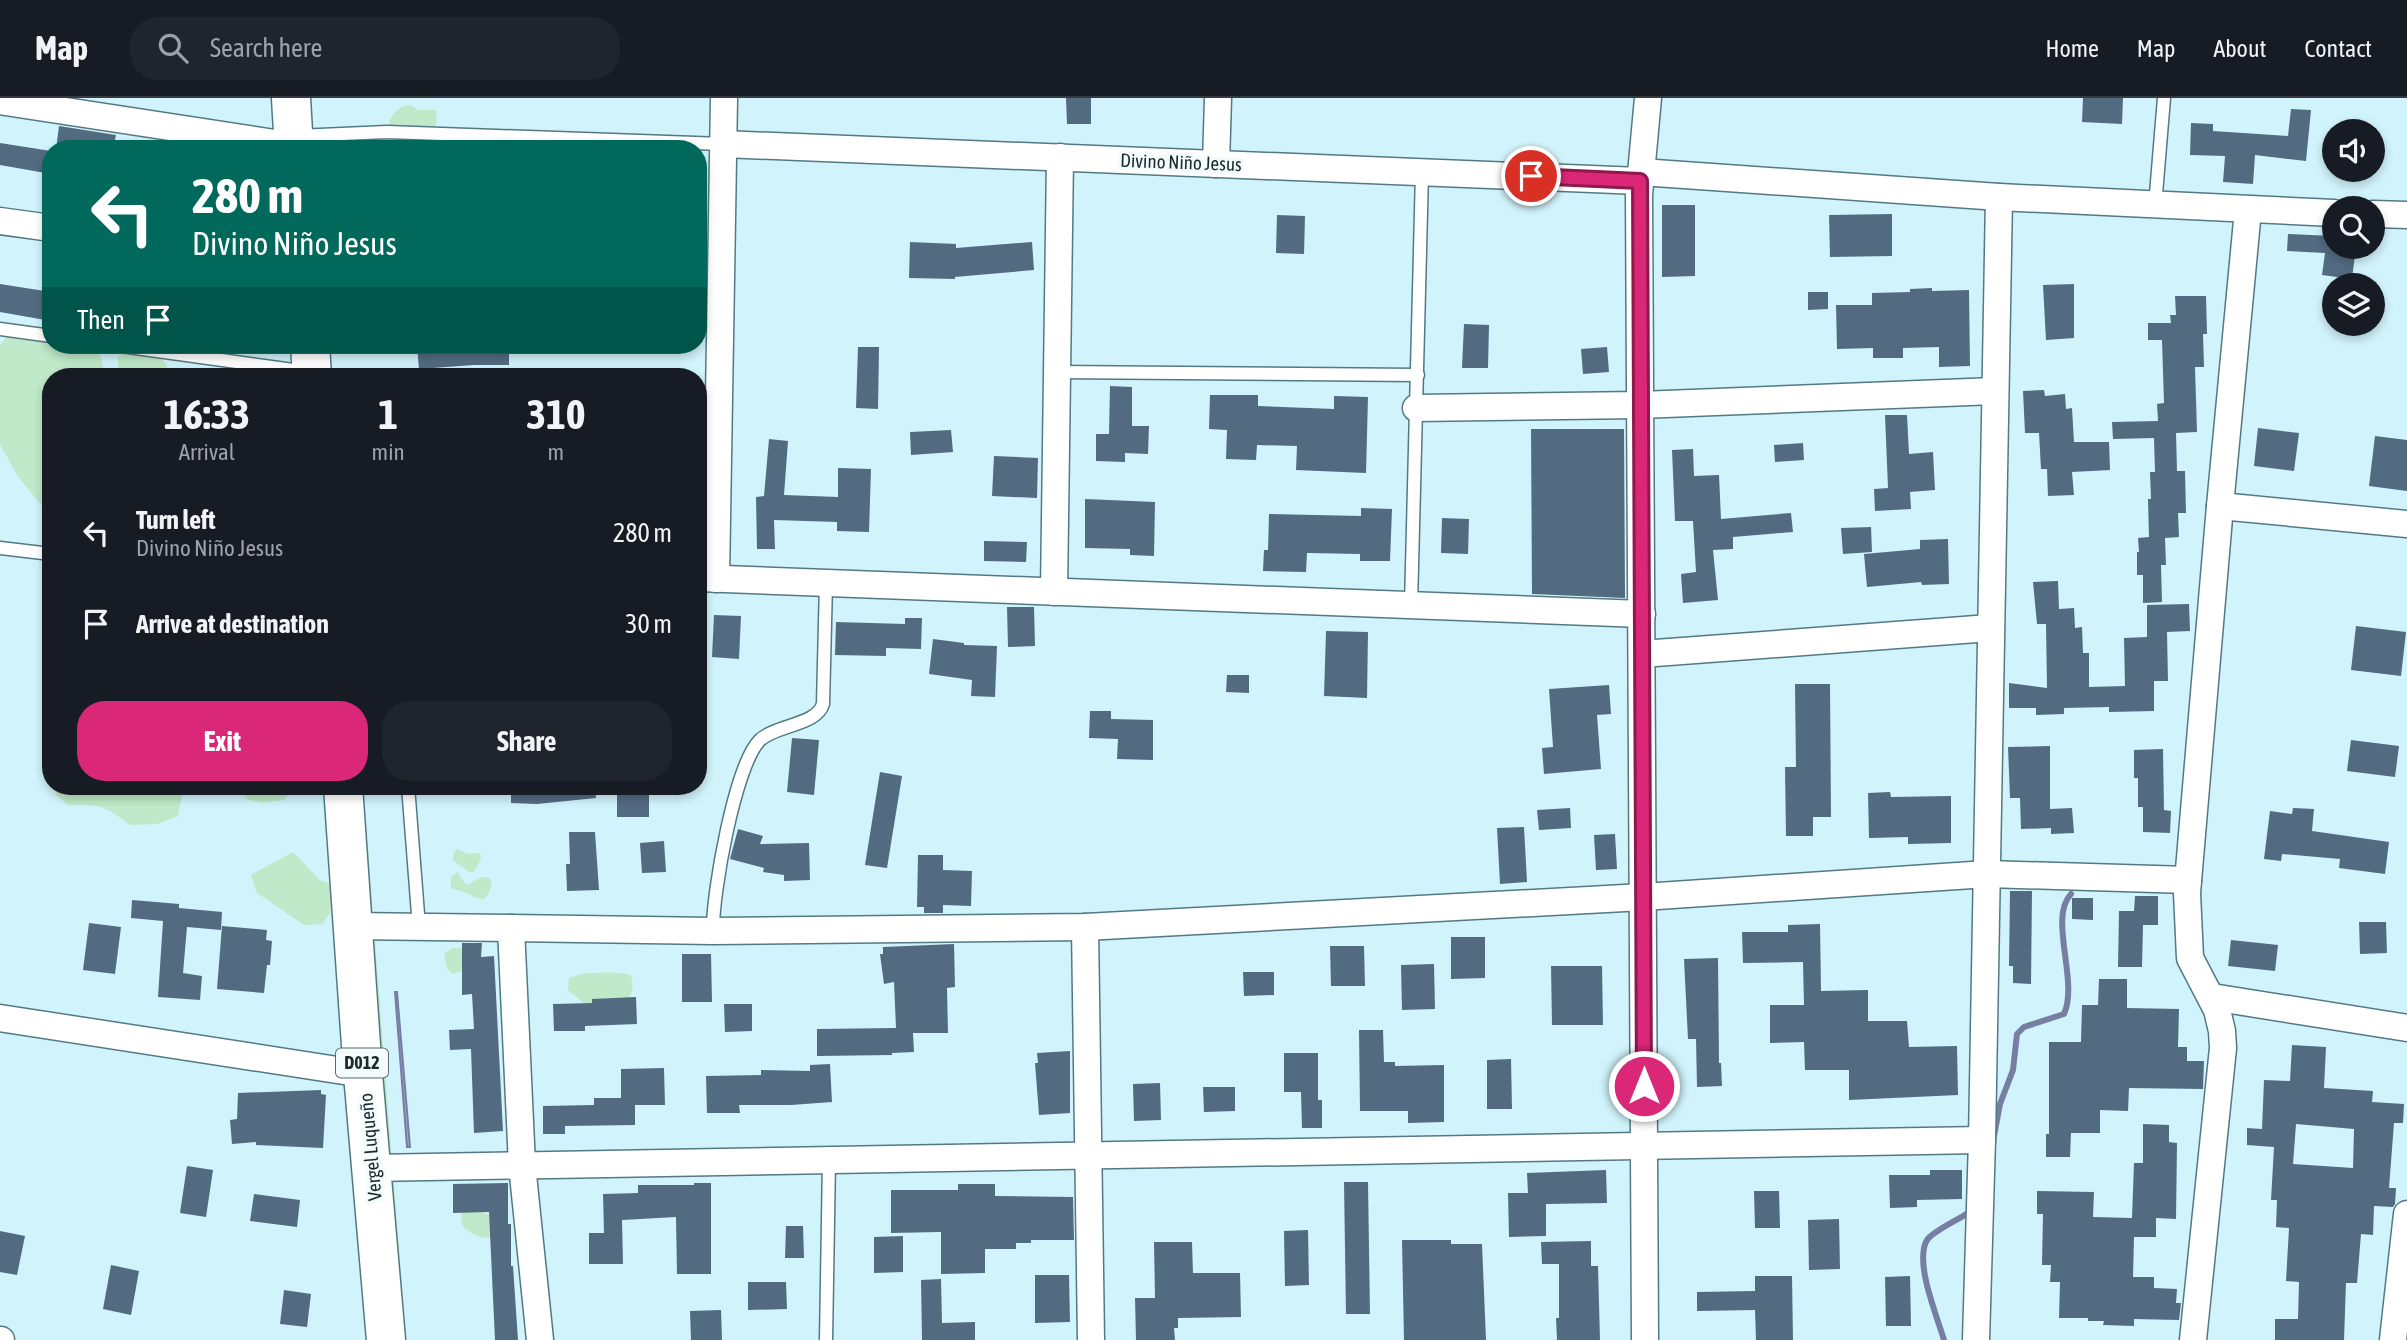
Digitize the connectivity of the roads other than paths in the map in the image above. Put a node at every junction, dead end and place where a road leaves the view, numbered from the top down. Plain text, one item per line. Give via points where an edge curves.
1 (291, 98) edge
2 (724, 98) edge
3 (1218, 98) edge
4 (1648, 98) edge
5 (2164, 98) edge
6 (0, 101) edge
7 (267, 140) edge
8 (294, 140) edge
9 (325, 140) edge
10 (611, 140) edge
11 (707, 143) edge
12 (723, 144) junction
13 (1060, 157) junction
14 (1216, 164) junction
15 (1422, 172) junction
16 (1640, 176) junction
17 (1999, 197) junction
18 (2155, 206) junction
19 (2248, 210) junction
20 (2322, 213) edge
21 (2385, 214) edge
22 (2407, 215) edge
23 (0, 221) edge
24 (42, 227) edge
25 (0, 329) edge
26 (42, 335) edge
27 (203, 354) edge
28 (311, 365) edge
29 (1057, 372) junction
30 (1418, 374) junction
31 (1995, 391) junction
32 (1640, 405) junction
33 (1416, 408) junction
34 (2220, 506) junction
35 (2407, 524) edge
36 (0, 548) edge
37 (42, 553) edge
38 (707, 579) edge
39 (826, 583) junction
40 (1054, 592) junction
41 (1411, 606) junction
42 (1642, 614) junction
43 (1990, 628) junction
44 (1642, 654) junction
45 (344, 795) edge
46 (409, 795) edge
47 (1987, 874) junction
48 (2189, 880) junction
49 (1643, 897) junction
50 (352, 926) junction
51 (419, 927) junction
52 (1086, 927) junction
53 (511, 929) junction
54 (713, 931) junction
55 (2212, 997) junction
56 (0, 1018) edge
57 (2407, 1028) edge
58 (363, 1074) junction
59 (1982, 1140) junction
60 (1644, 1146) junction
61 (1088, 1156) junction
62 (829, 1160) junction
63 (522, 1165) junction
64 (372, 1168) junction
65 (2407, 1214) edge
66 (386, 1340) edge
67 (540, 1340) edge
68 (826, 1340) edge
69 (1091, 1340) edge
70 (1645, 1340) edge
71 (1976, 1340) edge
72 (2193, 1340) edge
73 (2393, 1340) edge

1 - 8 main road
2 - 12 street
3 - 14 street
4 - 16 street
5 - 18 lane
6 - 7 street
9 - 10 lane via 387,132
11 - 12 lane
12 - 13 street, Divino Niño Jesus
12 - 38 street
13 - 14 street, Divino Niño Jesus
13 - 29 street
14 - 15 street, Divino Niño Jesus
15 - 16 street, Divino Niño Jesus
15 - 30 lane
16 - 17 street, Divino Niño Jesus
16 - 32 street
17 - 18 street, Divino Niño Jesus
17 - 31 street
18 - 19 street, Divino Niño Jesus
19 - 20 street, Divino Niño Jesus
19 - 34 street
21 - 22 street
23 - 24 street
25 - 26 lane
27 - 28 lane
29 - 30 lane
29 - 40 street
30 - 33 lane
31 - 32 street
31 - 43 street
32 - 33 street
32 - 42 street
33 - 41 lane
34 - 35 street
34 - 48 street
36 - 37 lane
38 - 39 street
39 - 40 street
39 - 54 lane via 821,712 767,735 750,754 729,823
40 - 41 street
41 - 42 street
42 - 44 street
43 - 44 street
43 - 47 street
44 - 49 street
45 - 50 main road, Vergel Luqueño / D012
46 - 51 lane
47 - 48 street
47 - 49 street
47 - 59 street
48 - 55 street via 2190,958
49 - 52 street
49 - 60 street
50 - 51 street
50 - 58 main road, Vergel Luqueño / D012
51 - 53 street
52 - 54 street
52 - 61 street
53 - 54 street
53 - 63 street
55 - 57 street
55 - 72 street via 2222,1031 2222,1073
56 - 58 street
58 - 64 main road, Vergel Luqueño / D012
59 - 60 street
59 - 71 street
60 - 61 street
60 - 70 street
61 - 62 street
61 - 69 street
62 - 63 street
62 - 68 lane
63 - 64 street
63 - 67 street
64 - 66 main road, Vergel Luqueño / D012
65 - 73 street

